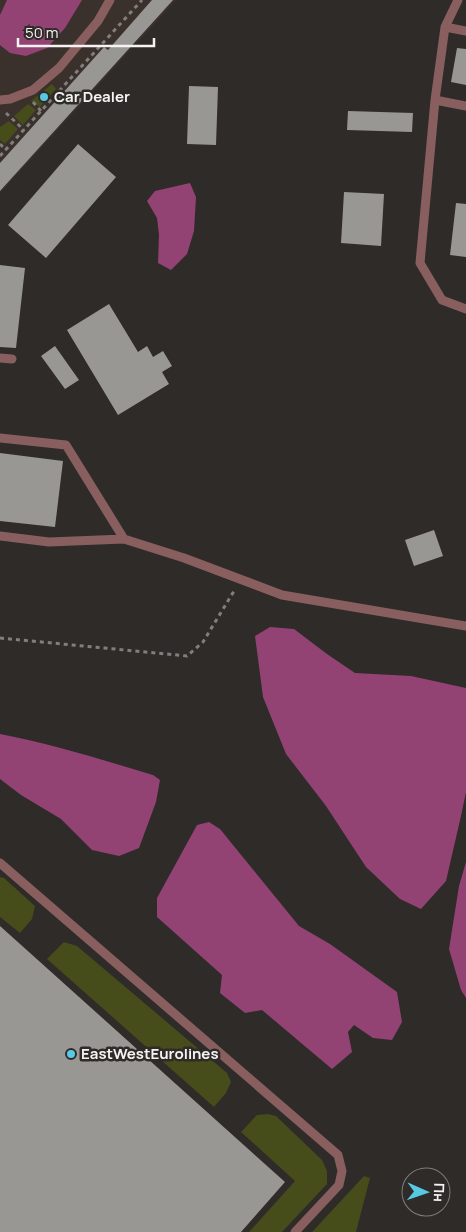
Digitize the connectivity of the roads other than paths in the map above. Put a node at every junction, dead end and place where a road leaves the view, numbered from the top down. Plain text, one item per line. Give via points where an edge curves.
1 (110, 0) edge
2 (458, 0) edge
3 (445, 27) junction
4 (466, 31) edge
5 (0, 100) edge
6 (435, 100) junction
7 (466, 106) edge
8 (466, 309) edge
9 (0, 358) edge
10 (12, 359) dead end
11 (0, 438) edge
12 (0, 536) edge
13 (124, 538) junction
14 (466, 626) edge
15 (0, 863) edge
16 (295, 1232) edge

1 - 5 lane via 98,21 59,68 33,90
2 - 3 lane
3 - 4 lane
3 - 6 lane
6 - 7 lane
6 - 8 lane via 420,263 442,300
9 - 10 lane
11 - 13 lane via 66,445
12 - 13 lane via 49,542
13 - 14 lane via 282,595
15 - 16 lane via 338,1155 342,1171 339,1185

